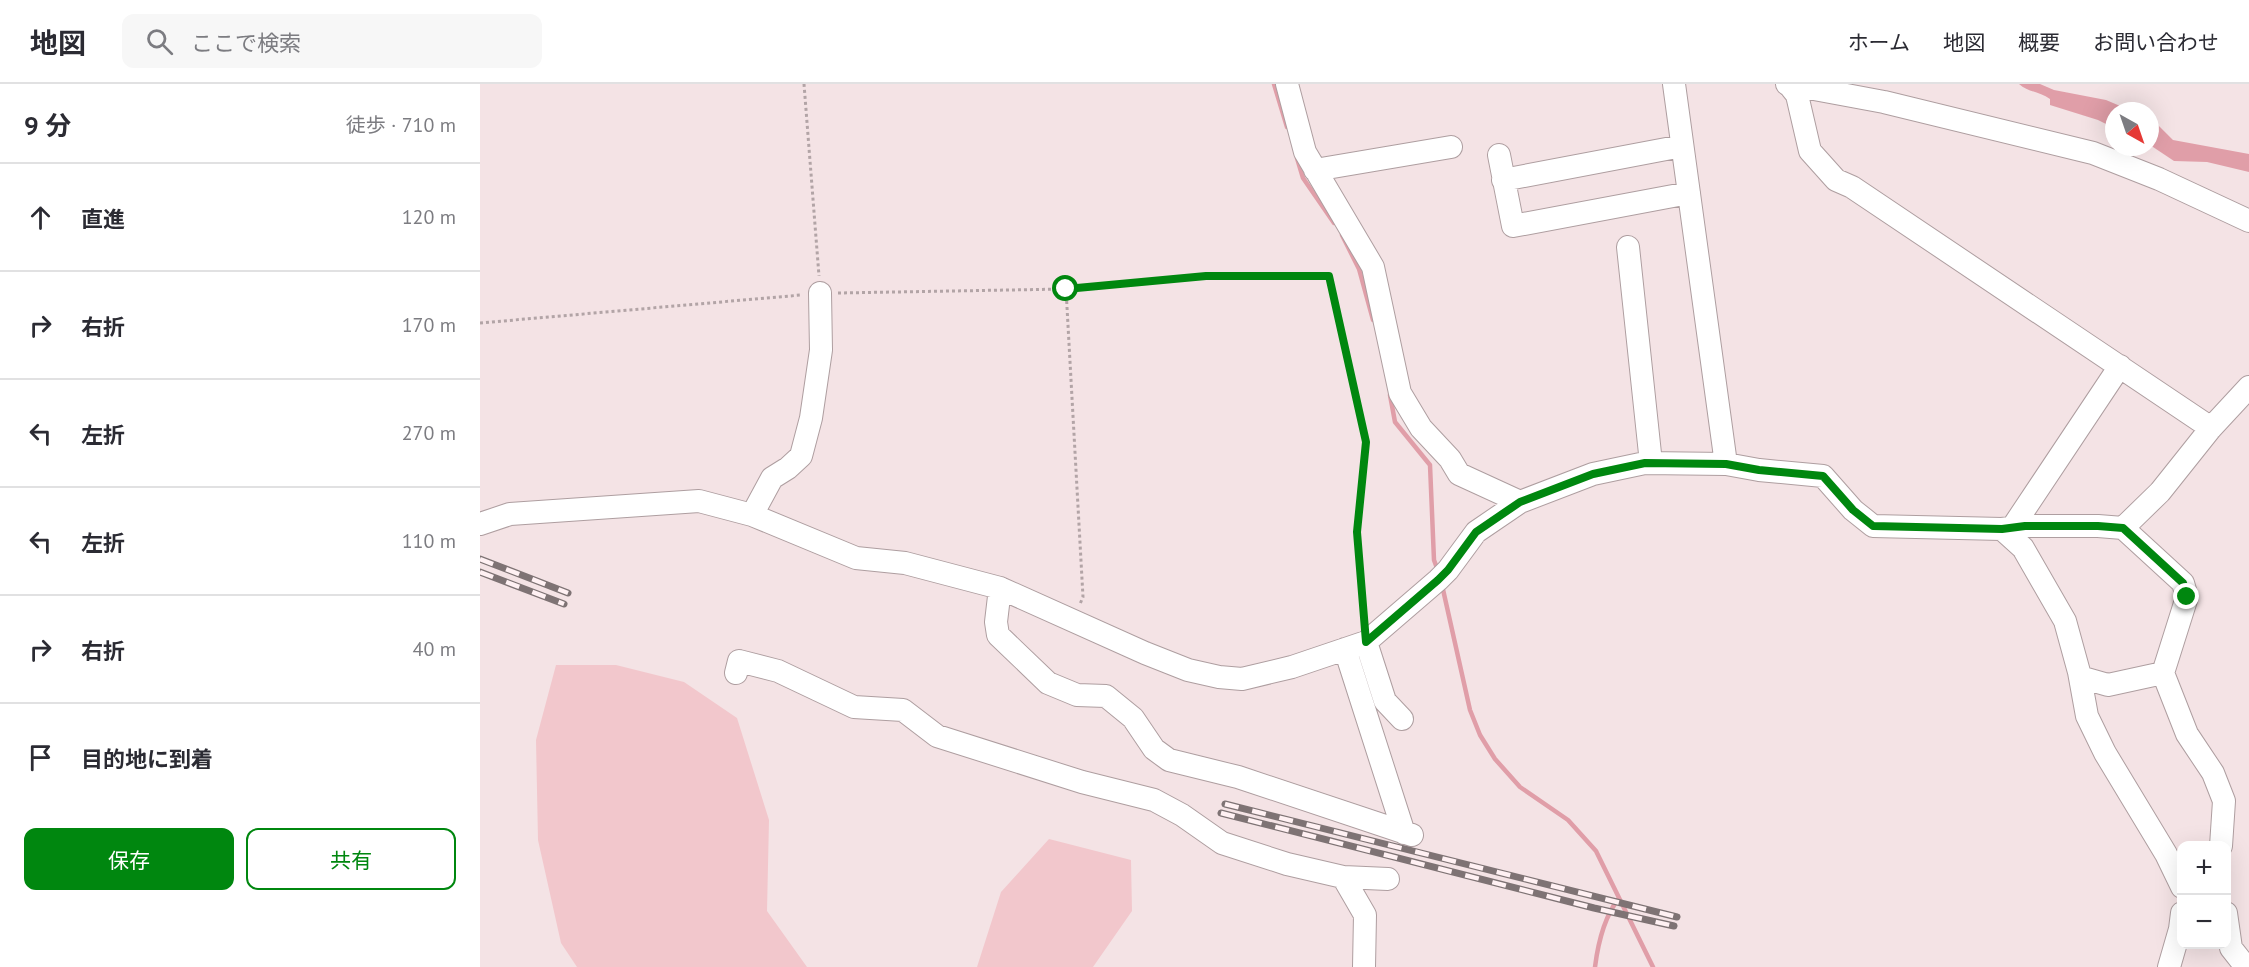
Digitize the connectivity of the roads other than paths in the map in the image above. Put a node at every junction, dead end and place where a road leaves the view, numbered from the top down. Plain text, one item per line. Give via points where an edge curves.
1 (1287, 84) edge
2 (1674, 84) edge
3 (1788, 84) edge
4 (1682, 146) junction
5 (1450, 147) dead end
6 (1499, 156) dead end
7 (1315, 170) junction
8 (1503, 180) junction
9 (1689, 194) junction
10 (2249, 221) edge
11 (1628, 247) dead end
12 (820, 293) road end
13 (2120, 366) junction
14 (2249, 387) edge
15 (2211, 428) junction
16 (1651, 463) junction
17 (1726, 464) junction
18 (1520, 502) junction
19 (752, 515) junction
20 (480, 524) edge
21 (2007, 528) junction
22 (2123, 528) junction
23 (1000, 588) junction
24 (1355, 645) junction
25 (736, 673) dead end
26 (2163, 673) junction
27 (2080, 677) junction
28 (1402, 719) dead end
29 (2221, 841) edge
30 (1343, 877) junction
31 (2177, 878) edge
32 (1388, 879) dead end
33 (2177, 939) edge
34 (2231, 948) edge
35 (1364, 967) edge
36 (2169, 967) edge
37 (2246, 967) edge

1 - 7 street via 1305,152
2 - 4 street
3 - 10 street via 1884,102 2093,153 2159,178
3 - 13 street via 1797,94 1810,151 1836,180
4 - 8 street
4 - 9 street
5 - 7 street
6 - 8 street
7 - 18 street via 1373,267 1400,393 1421,428 1459,474
8 - 9 street via 1513,226
9 - 17 street
11 - 16 street
12 - 19 street via 821,350 801,456 772,478
13 - 15 street
13 - 21 street
14 - 15 street
15 - 22 street via 2160,492
16 - 17 street
16 - 18 street via 1593,474
17 - 21 street via 1823,476 1873,526
18 - 24 street via 1476,532 1443,575
19 - 20 street via 688,501 510,514
19 - 23 street via 855,558 905,562
21 - 22 street
21 - 27 street via 2065,621
22 - 26 street via 2183,583 2187,597
23 - 24 street via 1188,670 1230,678 1242,679 1293,667
23 - 24 street via 998,635 1048,683 1077,695 1106,696 1133,718 1154,749 1169,760 1238,777 1408,834
24 - 28 street via 1385,701
25 - 30 street via 739,661 778,671 854,707 903,711 937,736 1082,782 1154,800 1222,843
26 - 27 street via 2108,685
26 - 29 street via 2187,734 2213,773 2224,801
27 - 31 street via 2087,716
30 - 32 street
30 - 35 street via 1365,915
33 - 36 street
34 - 37 street

